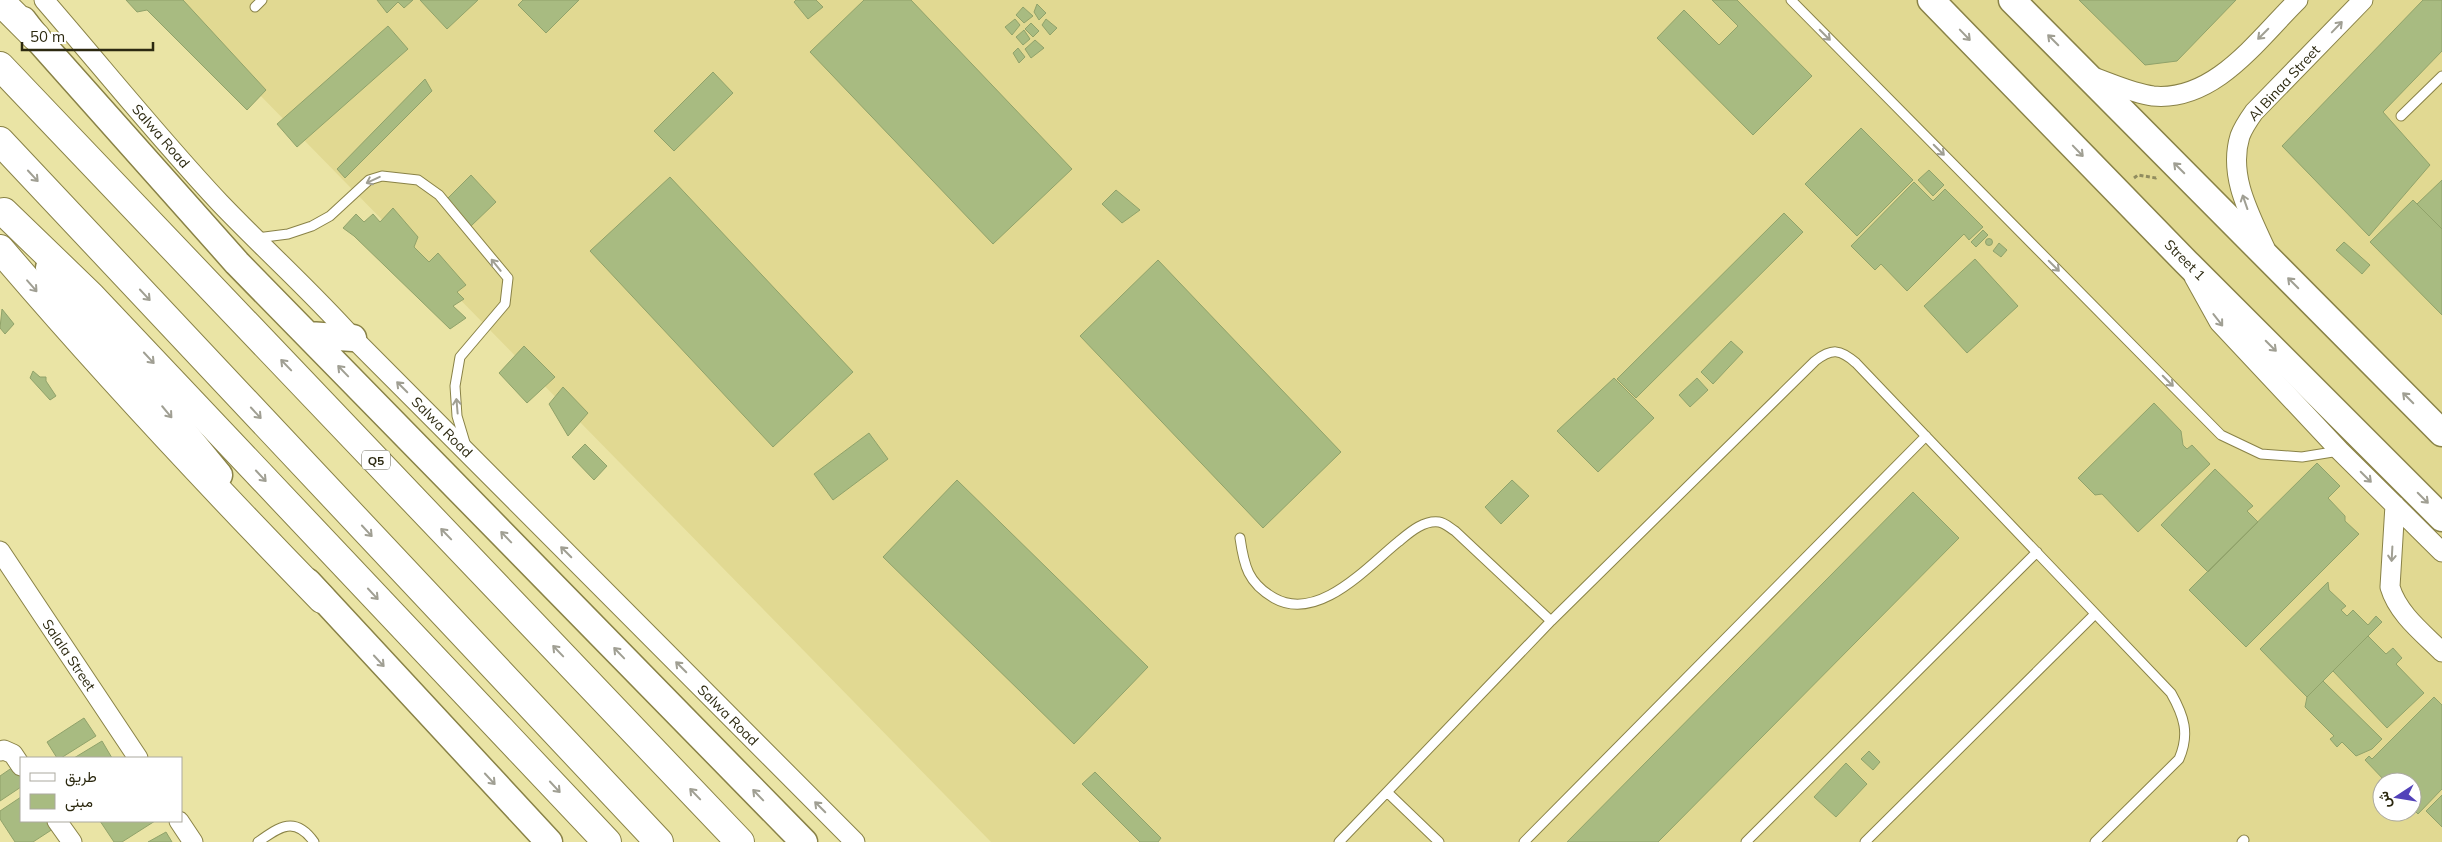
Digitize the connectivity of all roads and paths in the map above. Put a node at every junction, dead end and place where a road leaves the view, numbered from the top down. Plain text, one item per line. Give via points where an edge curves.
1 (9, 0) edge
2 (44, 0) edge
3 (1791, 0) edge
4 (1931, 0) edge
5 (2012, 0) edge
6 (2298, 0) edge
7 (2363, 0) edge
8 (0, 1) edge
9 (36, 37) junction
10 (5, 72) edge
11 (2087, 75) junction
12 (2442, 76) edge
13 (2401, 116) dead end
14 (0, 141) edge
15 (2174, 162) junction
16 (2118, 192) junction
17 (2, 210) edge
18 (254, 239) junction
19 (0, 249) edge
20 (2186, 262) junction
21 (2272, 263) junction
22 (308, 335) junction
23 (353, 338) junction
24 (2442, 433) edge
25 (1926, 436) junction
26 (2340, 451) junction
27 (468, 453) junction
28 (2395, 506) junction
29 (2442, 518) edge
30 (1240, 538) dead end
31 (0, 551) edge
32 (2037, 552) junction
33 (2442, 552) edge
34 (322, 599) junction
35 (2095, 614) junction
36 (1552, 622) junction
37 (2442, 652) edge
38 (0, 751) edge
39 (137, 757) edge
40 (20, 764) edge
41 (1387, 792) junction
42 (59, 822) edge
43 (180, 822) edge
44 (72, 842) edge
45 (193, 842) edge
46 (258, 842) edge
47 (314, 842) edge
48 (549, 842) edge
49 (607, 842) edge
50 (660, 842) edge
51 (740, 842) edge
52 (804, 842) edge
53 (855, 842) edge
54 (1339, 842) edge
55 (1439, 842) edge
56 (1524, 842) edge
57 (1746, 842) edge
58 (1865, 842) edge
59 (2095, 842) edge

1 - 9 main road, Salwa Road
2 - 18 street, Salwa Road via 188,168
3 -> 26 lane via 2221,435 2261,454 2302,457
4 -> 16 main road, Street 1
11 -> 5 main road
6 -> 11 street via 2222,76 2196,90 2174,96 2153,96
21 -> 7 street, Al Binaa Street via 2238,181 2236,156 2240,134 2254,112
8 - 9 main road
9 - 22 main road, Salwa Road via 237,263
51 -> 10 main road, Q5
11 - 15 main road
12 - 13 lane
14 -> 50 main road
15 - 16 path via 2156,178 2138,175
21 -> 15 main road
16 - 20 main road, Street 1
17 -> 34 main road
17 -> 49 main road via 91,296
18 - 23 street, Salwa Road via 321,302
27 -> 18 lane via 457,416 455,386 460,357 505,304 508,278 439,195 418,180 382,176 369,180 330,216 312,226 288,234
19 -> 34 main road via 175,447
20 -> 26 street via 2219,322
20 -> 29 main road, Street 1
24 -> 21 main road
22 - 23 main road
52 -> 22 main road, Salwa Road
27 -> 23 street, Salwa Road
25 - 32 lane
25 - 36 lane via 1847,356 1835,351 1825,353
25 - 56 lane
26 -> 28 street
53 -> 27 street, Salwa Road
28 - 33 street
28 -> 37 street via 2390,587 2394,599 2410,620
30 - 36 lane via 1244,565 1263,592 1294,604 1311,603 1340,589 1413,530 1438,522 1455,531
31 - 39 street, Salala Street
32 - 35 lane
32 - 57 lane
34 -> 48 main road
35 - 58 lane
35 - 59 lane via 2171,693 2182,713 2186,732 2185,746 2179,759
36 - 41 lane
38 - 40 street via 13,754
41 - 54 lane
41 - 55 lane
42 - 44 street
43 - 45 street
46 - 47 lane via 276,829 289,825 302,829

